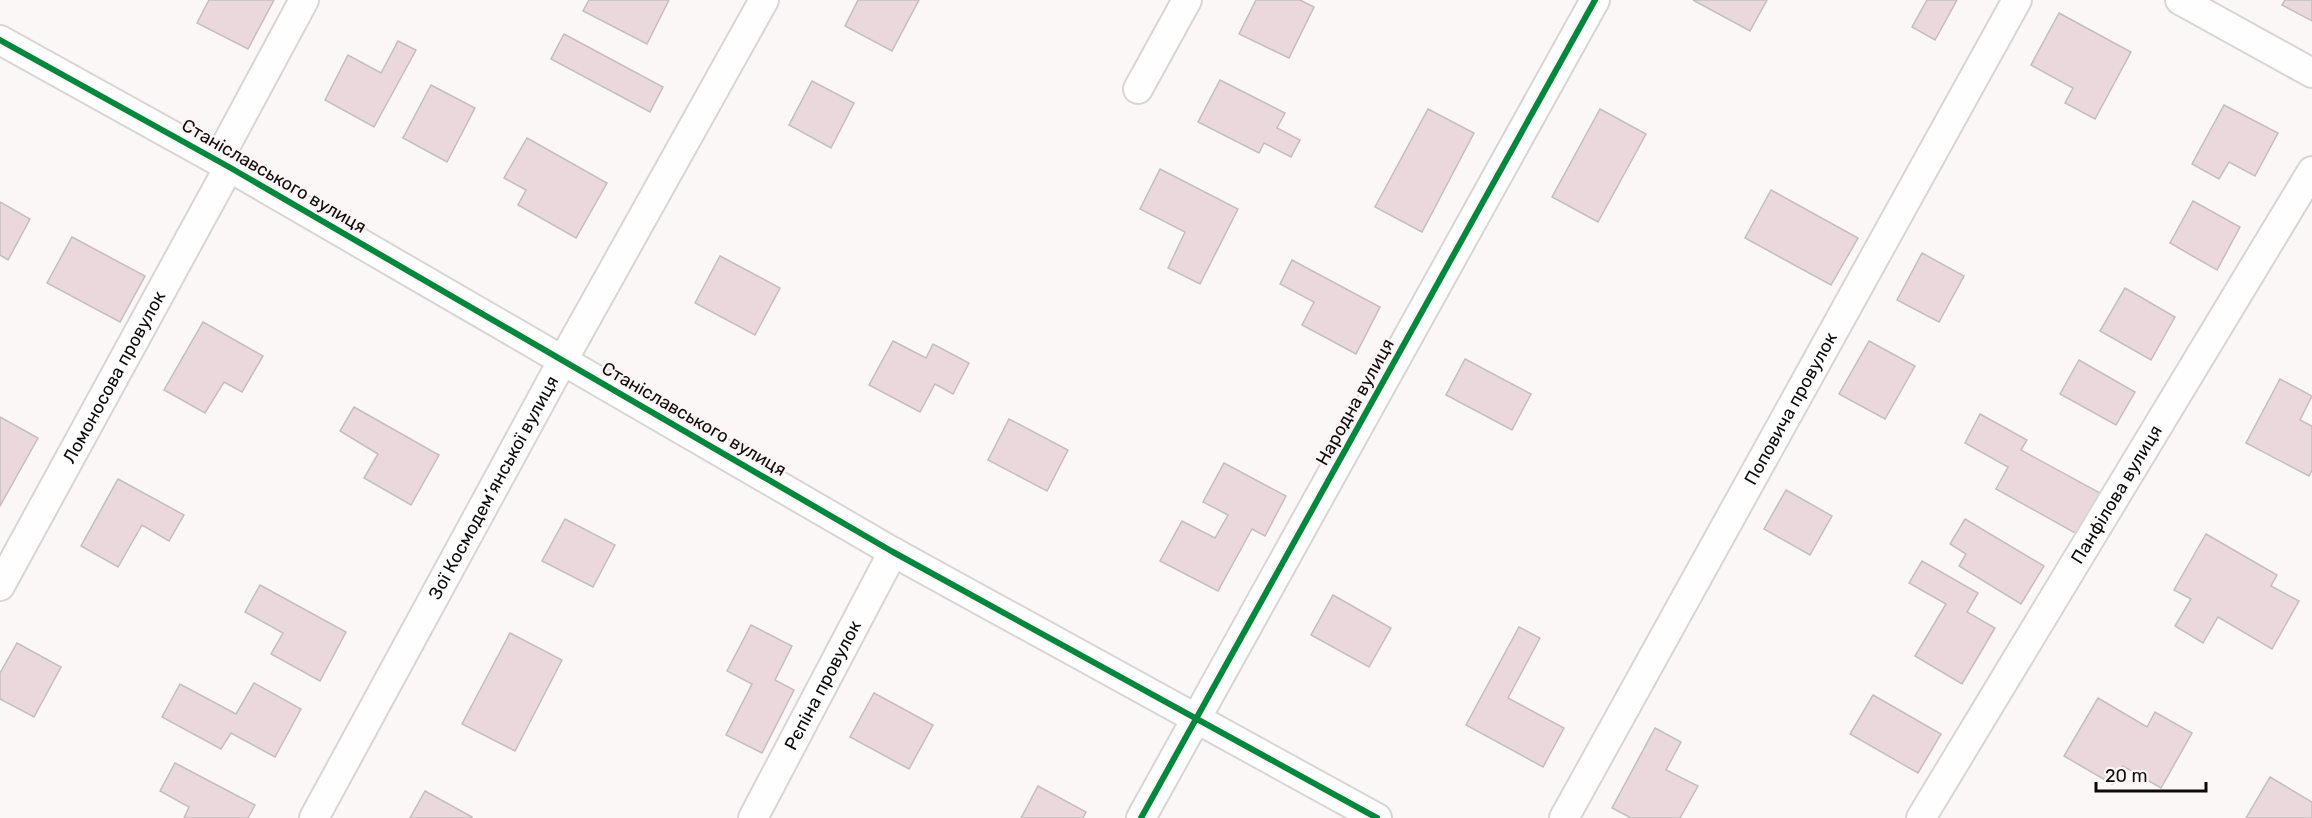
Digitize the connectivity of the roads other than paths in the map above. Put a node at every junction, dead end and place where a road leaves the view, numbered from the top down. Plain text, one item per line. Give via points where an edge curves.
1 (304, 0) edge
2 (764, 0) edge
3 (1187, 0) edge
4 (1595, 0) edge
5 (2017, 0) edge
6 (2180, 0) edge
7 (0, 40) edge
8 (2312, 73) edge
9 (1138, 89) dead end
10 (224, 164) junction
11 (2312, 171) edge
12 (563, 360) junction
13 (893, 552) junction
14 (0, 586) edge
15 (1197, 718) junction
16 (314, 818) edge
17 (753, 818) edge
18 (1141, 818) edge
19 (1377, 818) edge
20 (1564, 818) edge
21 (1921, 818) edge

1 - 10 street, Ломоносова провулок
2 - 12 street, Зої Космодем’янської вулиця
3 - 9 street
4 - 15 street, Народна вулиця
5 - 20 street, Поповича провулок
6 - 8 street
7 - 10 street, Станіславського вулиця
10 - 12 street, Станіславського вулиця
10 - 14 street, Ломоносова провулок
11 - 21 street, Панфілова вулиця
12 - 13 street, Станіславського вулиця
12 - 16 street, Зої Космодем’янської вулиця
13 - 15 street, Станіславського вулиця
13 - 17 street, Рєпіна провулок
15 - 18 street, Народна вулиця
15 - 19 street, Станіславського вулиця

